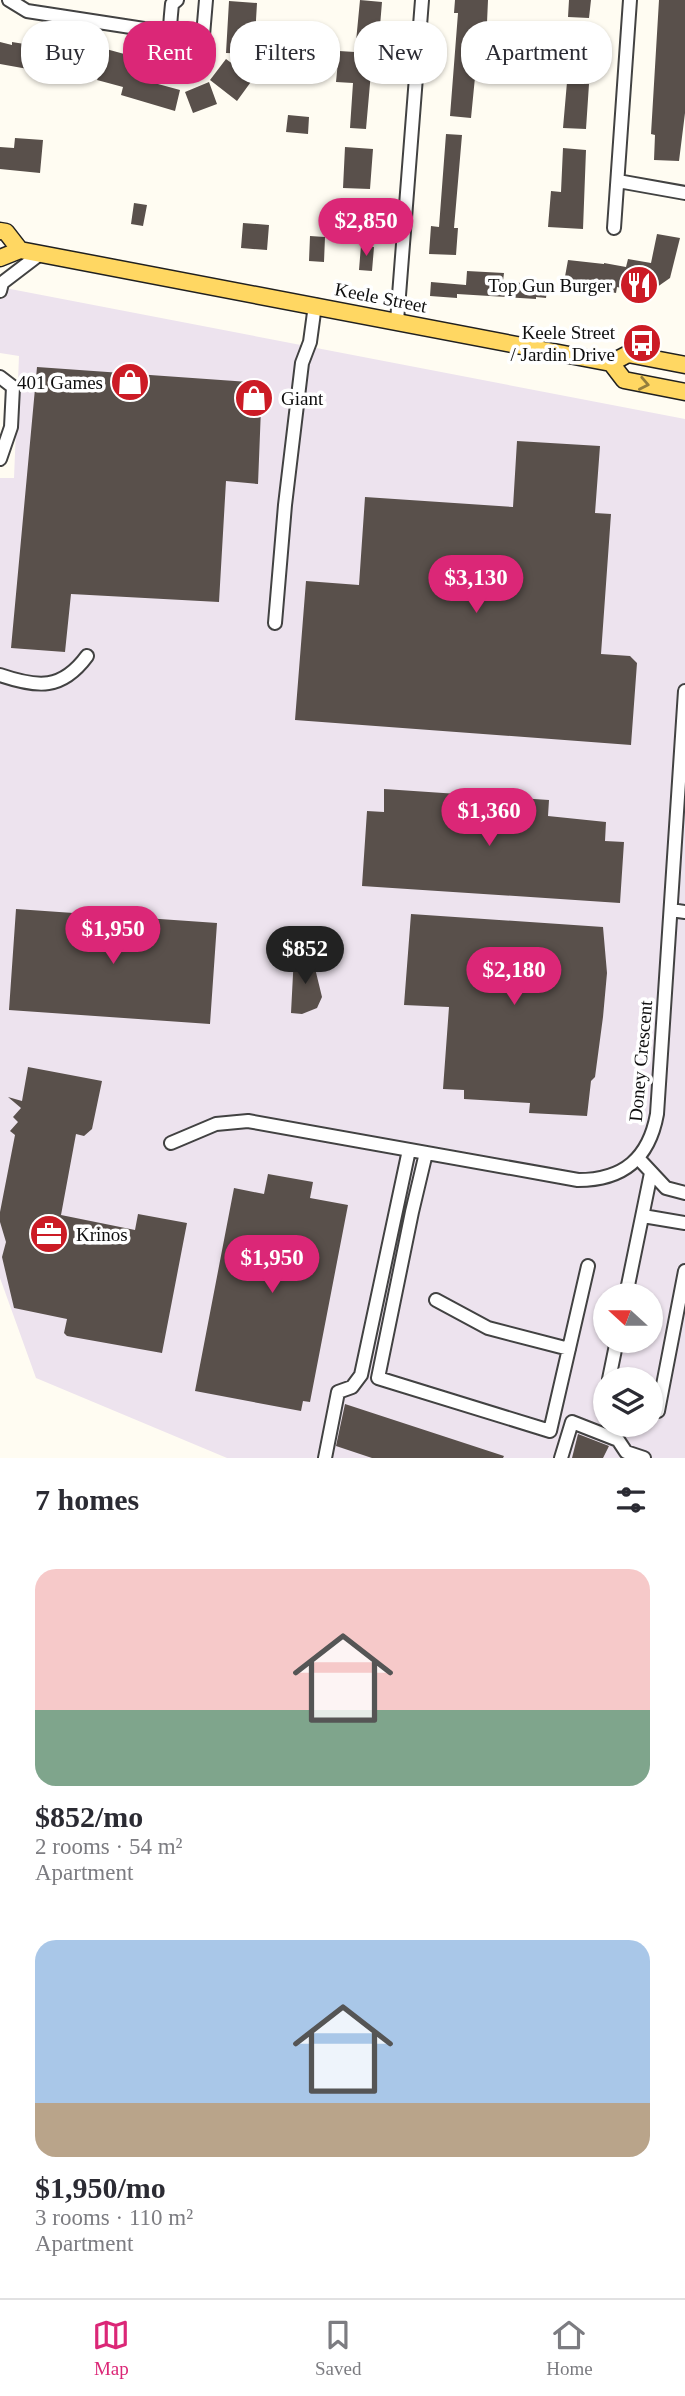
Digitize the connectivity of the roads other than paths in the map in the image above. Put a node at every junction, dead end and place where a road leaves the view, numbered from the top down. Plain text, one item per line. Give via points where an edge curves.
1 (9, 0) edge
2 (177, 0) edge
3 (206, 0) edge
4 (422, 0) edge
5 (630, 0) edge
6 (171, 21) edge
7 (204, 21) edge
8 (123, 26) edge
9 (618, 181) junction
10 (685, 193) edge
11 (614, 228) dead end
12 (0, 231) edge
13 (20, 250) junction
14 (40, 254) junction
15 (0, 258) edge
16 (1, 285) edge
17 (315, 305) junction
18 (397, 321) junction
19 (611, 363) junction
20 (685, 365) edge
21 (0, 377) edge
22 (685, 392) edge
23 (0, 459) edge
24 (275, 623) dead end
25 (88, 656) dead end
26 (0, 675) edge
27 (685, 691) edge
28 (680, 858) edge
29 (671, 910) junction
30 (685, 912) edge
31 (170, 1143) dead end
32 (409, 1150) junction
33 (426, 1153) junction
34 (638, 1158) junction
35 (651, 1172) junction
36 (685, 1194) edge
37 (643, 1216) junction
38 (685, 1223) edge
39 (587, 1266) dead end
40 (685, 1271) edge
41 (629, 1283) edge
42 (436, 1300) dead end
43 (569, 1349) junction
44 (663, 1385) edge
45 (326, 1458) edge
46 (561, 1458) edge
47 (644, 1458) edge

1 - 8 street via 27,11
2 - 6 street
3 - 7 street
4 - 18 street
5 - 9 street
9 - 10 street
9 - 11 street
12 - 13 main road
13 - 14 main road, Keele Street
13 - 15 main road
14 - 16 street
14 - 17 main road, Keele Street
17 - 18 main road, Keele Street
17 - 24 street via 302,363
18 - 19 main road, Keele Street
19 - 20 main road, Keele Street via 628,354
19 -> 22 main road, Keele Street via 624,380
21 - 23 street via 13,387 10,427
25 - 26 street via 77,670 54,684 20,682
27 - 28 street, Doney Crescent
28 - 29 street, Doney Crescent
29 - 30 street
29 - 34 street, Doney Crescent via 657,1114 652,1137
31 - 32 street, Doney Crescent via 233,1120
32 - 33 street, Doney Crescent
32 - 45 street via 361,1375 352,1387 338,1392
33 - 34 street, Doney Crescent via 578,1180 614,1175
33 - 43 street via 378,1378 550,1431
34 - 35 street
35 - 36 street via 666,1188
35 - 37 street
37 - 38 street
37 - 41 street
39 - 43 street
40 - 44 street
42 - 43 street via 488,1328
46 - 47 street via 572,1422 618,1440 626,1452

